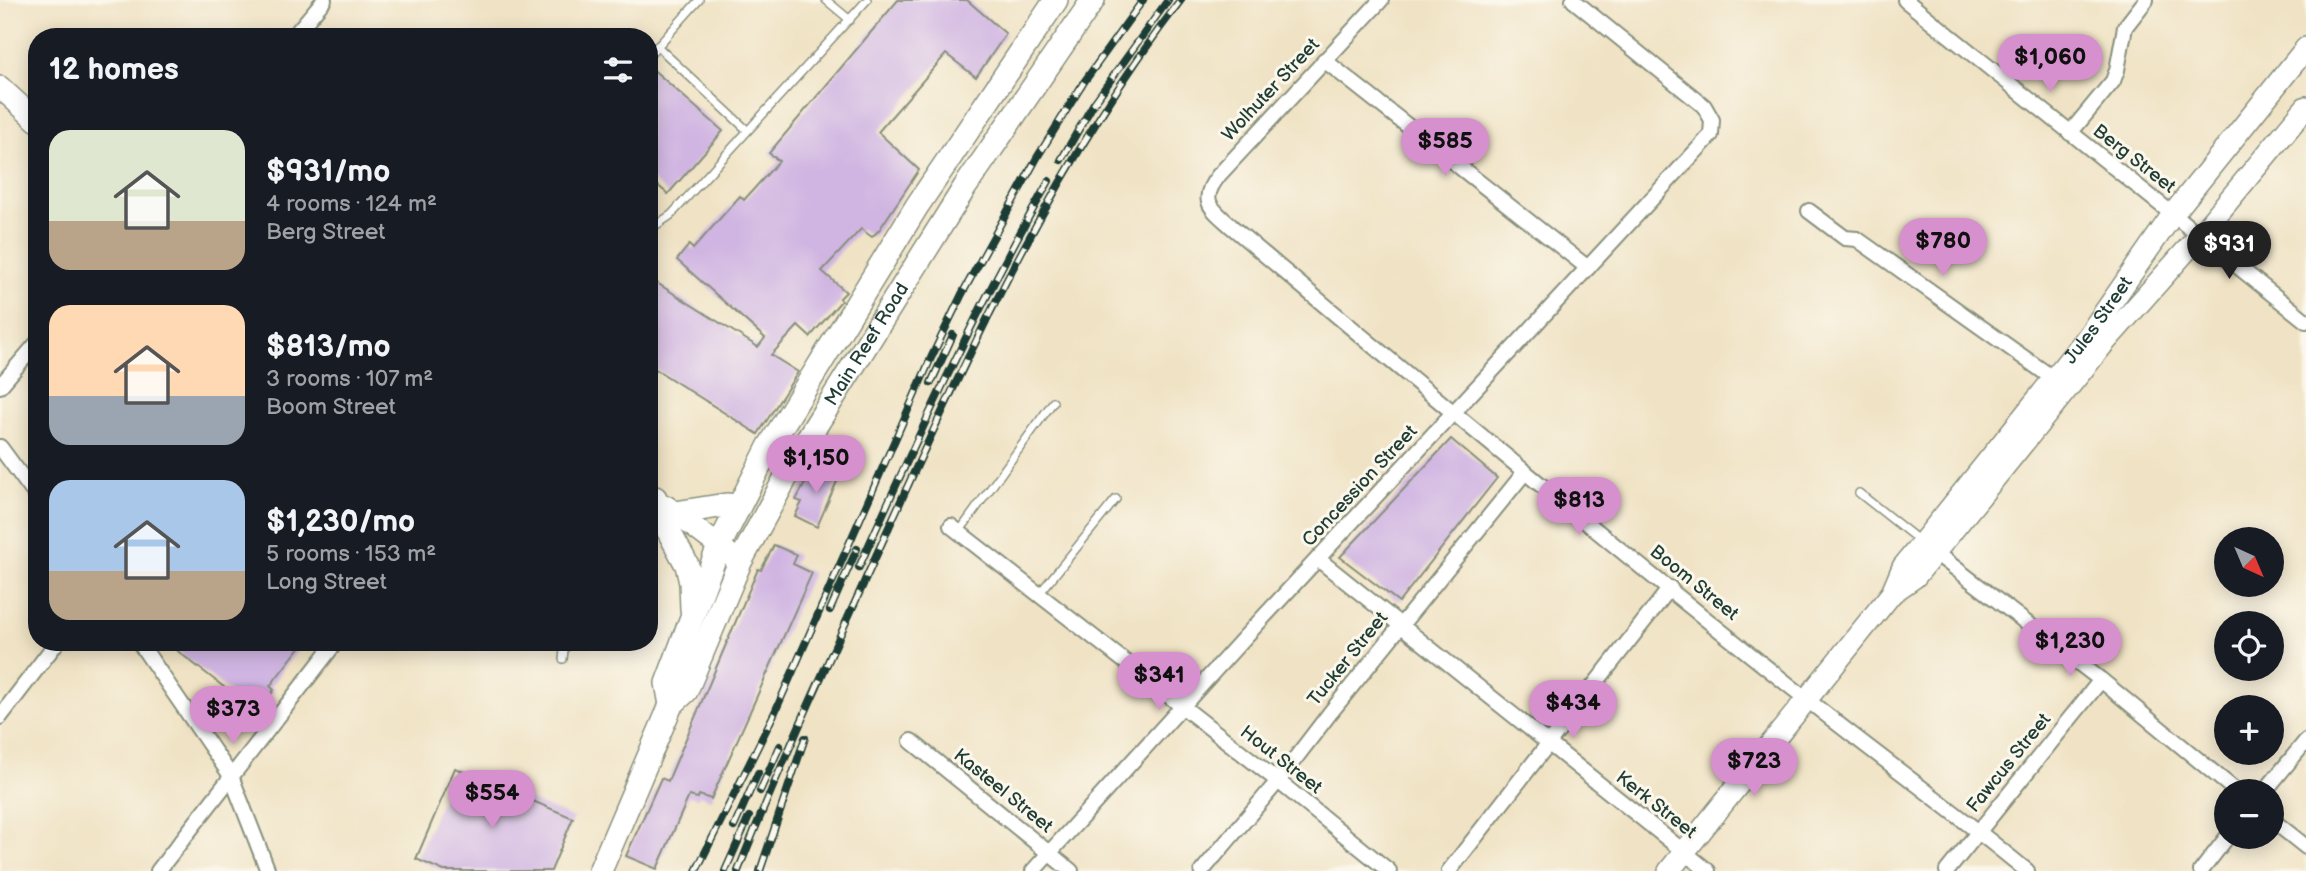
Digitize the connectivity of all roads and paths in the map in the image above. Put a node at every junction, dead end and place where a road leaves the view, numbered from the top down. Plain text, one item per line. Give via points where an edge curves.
1 (324, 0) edge
2 (699, 0) edge
3 (826, 0) edge
4 (867, 0) edge
5 (1056, 0) edge
6 (1093, 0) edge
7 (1381, 0) edge
8 (1573, 0) edge
9 (1906, 0) edge
10 (2146, 0) edge
11 (850, 20) junction
12 (301, 28) edge
13 (658, 45) edge
14 (658, 47) edge
15 (2304, 53) edge
16 (1324, 61) junction
17 (0, 87) edge
18 (2306, 107) edge
19 (28, 113) edge
20 (747, 130) junction
21 (2070, 133) junction
22 (1219, 175) joint
23 (1809, 211) dead end
24 (2173, 214) junction
25 (658, 224) edge
26 (2200, 235) junction
27 (1588, 268) junction
28 (2306, 321) edge
29 (28, 353) edge
30 (2054, 379) junction
31 (0, 386) edge
32 (1053, 402) dead end
33 (1453, 414) junction
34 (0, 447) edge
35 (1525, 472) junction
36 (28, 485) edge
37 (1859, 493) dead end
38 (1116, 499) dead end
39 (658, 500) edge
40 (737, 506) junction
41 (658, 509) edge
42 (675, 513) junction
43 (955, 529) joint
44 (719, 546) junction
45 (1929, 548) junction
46 (1318, 559) junction
47 (740, 562) junction
48 (1670, 588) junction
49 (1039, 595) junction
50 (692, 619) junction
51 (1400, 625) junction
52 (50, 651) edge
53 (145, 651) edge
54 (329, 651) edge
55 (564, 651) edge
56 (564, 659) dead end
57 (2101, 680) junction
58 (1806, 699) junction
59 (671, 705) junction
60 (1182, 708) junction
61 (0, 717) edge
62 (911, 741) dead end
63 (2306, 741) edge
64 (1547, 744) junction
65 (231, 776) junction
66 (2221, 779) edge
67 (2275, 779) edge
68 (1278, 781) junction
69 (2284, 830) edge
70 (1979, 831) junction
71 (2306, 847) edge
72 (2218, 849) edge
73 (1685, 852) junction
74 (1048, 853) junction
75 (158, 871) edge
76 (268, 871) edge
77 (600, 871) edge
78 (1033, 871) edge
79 (1071, 871) edge
80 (1202, 871) edge
81 (1389, 871) edge
82 (1449, 871) edge
83 (1669, 871) edge
84 (1708, 871) edge
85 (1947, 871) edge
86 (2027, 871) edge
87 (2201, 871) edge

1 - 12 street
2 - 13 lane
3 - 11 lane
4 - 11 lane
5 - 40 main road, Main Reef Road via 918,206
6 - 47 main road, Main Reef Road via 965,187 846,374
7 - 16 street, Wolhuter Street
8 - 27 street, Concession Street via 1703,106 1713,127 1704,145
9 - 21 street, Berg Street
10 - 21 street via 2125,27 2113,81
11 - 20 lane
14 - 20 lane
15 - 24 main road, Jules Street
16 - 22 street, Wolhuter Street
16 - 27 street
17 - 19 main road
18 - 26 main road, Jules Street
20 - 25 lane
21 - 24 street, Berg Street
22 - 33 street, Boom Street via 1207,194 1214,211
23 - 30 street via 1845,238 1857,239
24 - 26 street, Berg Street
24 - 30 main road, Jules Street
26 - 28 street, Berg Street
26 - 45 main road, Jules Street
27 - 33 street, Concession Street
29 - 31 street
30 - 45 main road, Jules Street
32 - 43 lane
33 - 35 street, Boom Street
33 - 46 street, Concession Street
34 - 36 street
35 - 48 street, Boom Street
35 - 51 street, Tucker Street
37 - 45 lane
38 - 49 lane
39 - 42 main road
40 - 42 main road
40 - 44 main road, Main Reef Road
41 - 50 main road via 687,565
42 - 44 main road
43 - 49 street, Hout Street
44 - 47 main road
44 - 50 main road, Main Reef Road
45 - 57 street
45 - 58 main road, Jules Street via 1903,567 1892,593
46 - 51 street, Kerk Street
46 - 60 street, Concession Street
47 - 59 main road, Main Reef Road via 686,691
48 - 58 street, Boom Street
48 - 64 street
49 - 60 street, Hout Street
50 - 59 main road, Main Reef Road via 667,683
51 - 64 street, Kerk Street
51 - 68 street, Tucker Street
52 - 61 street
53 - 65 street
54 - 65 street
55 - 56 lane
57 - 66 street
57 - 70 street, Fawcus Street
58 - 70 street, Boom Street
58 - 73 main road, Jules Street
59 - 77 main road, Main Reef Road
60 - 68 street, Hout Street
60 - 74 street, Concession Street
62 - 74 street, Kasteel Street
63 - 67 street
64 - 73 street, Kerk Street
64 - 82 street
65 - 75 street
65 - 76 street
68 - 80 street, Tucker Street
68 - 81 street, Hout Street
69 - 71 street
70 - 85 street, Fawcus Street
70 - 86 street, Boom Street
72 - 87 street
73 - 83 main road, Jules Street
73 - 84 street, Kerk Street
74 - 78 street, Concession Street
74 - 79 street, Kasteel Street

